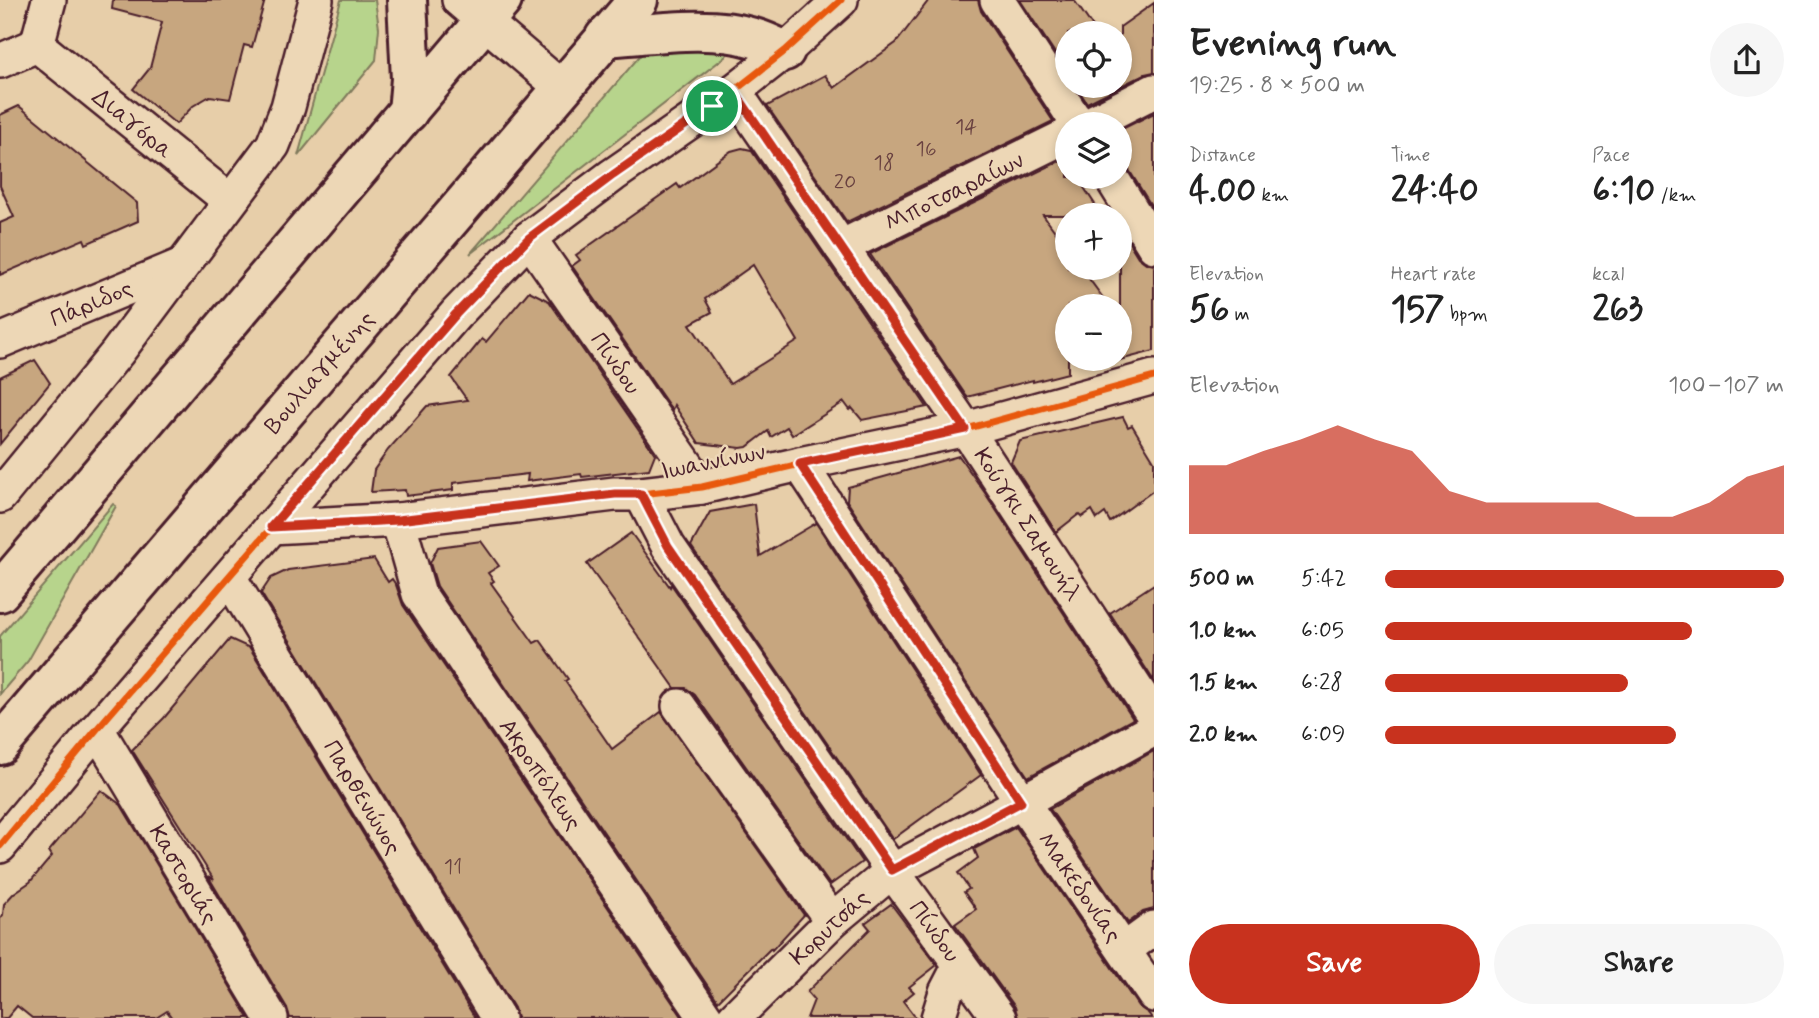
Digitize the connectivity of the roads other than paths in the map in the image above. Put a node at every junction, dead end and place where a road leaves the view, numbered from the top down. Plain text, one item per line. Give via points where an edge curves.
1 (49, 0) edge
2 (316, 0) edge
3 (407, 0) edge
4 (638, 0) edge
5 (841, 0) edge
6 (997, 0) edge
7 (483, 5) edge
8 (606, 37) junction
9 (37, 45) junction
10 (785, 51) junction
11 (0, 61) edge
12 (562, 88) junction
13 (734, 91) junction
14 (1154, 91) edge
15 (408, 112) junction
16 (1070, 112) edge
17 (1113, 112) edge
18 (1055, 141) edge
19 (1118, 189) edge
20 (230, 201) junction
21 (529, 238) junction
22 (1154, 246) edge
23 (841, 247) junction
24 (183, 264) junction
25 (0, 341) edge
26 (1154, 377) edge
27 (965, 429) junction
28 (800, 464) junction
29 (702, 487) junction
30 (641, 494) junction
31 (0, 495) edge
32 (398, 520) junction
33 (271, 527) junction
34 (229, 577) junction
35 (0, 592) edge
36 (679, 706) dead end
37 (1154, 716) edge
38 (97, 729) junction
39 (1154, 729) edge
40 (0, 745) edge
41 (1021, 802) junction
42 (0, 846) edge
43 (892, 870) junction
44 (832, 921) junction
45 (1154, 928) edge
46 (1124, 950) junction
47 (960, 965) junction
48 (1154, 995) edge
49 (271, 1018) edge
50 (498, 1018) edge
51 (706, 1018) edge
52 (734, 1018) edge
53 (938, 1018) edge
54 (999, 1018) edge

1 - 9 street
2 - 20 street via 288,107 273,145
3 - 15 main road
4 - 8 main road, Βουλιαγμένης
5 - 10 street
6 - 16 street
7 - 12 street
7 - 15 main road
8 - 10 main road via 722,32 753,37
8 - 12 main road, Βουλιαγμένης
9 - 11 street
9 - 20 street, Διαγόρα
10 - 13 street
12 - 40 main road, Βουλιαγμένης
13 - 21 street
13 - 23 street, Κούγκι Σαμουήλ
14 - 17 street
15 - 35 main road
18 - 23 street, Μποτσαραίων
19 - 22 street
20 - 24 street
21 - 29 street, Πίνδου
21 - 33 street via 456,314
23 - 27 street, Κούγκι Σαμουήλ
24 - 25 street, Πάριδος
24 - 31 street via 117,353
26 - 27 street, Ιωαννίνων
27 - 28 street, Ιωαννίνων
27 - 37 street, Κούγκι Σαμουήλ
28 - 29 street, Ιωαννίνων
28 - 41 street, Μακεδονίας
29 - 30 street, Ιωαννίνων
30 - 32 street, Ιωαννίνων
30 - 43 street, Πίνδου via 668,546
32 - 33 street, Ιωαννίνων
32 - 51 street, Ακροπόλεως via 419,594
33 - 34 street
34 - 38 street
34 - 50 street, Παρθενώνος
36 - 44 street
38 - 42 street
38 - 49 street, Καστοριάς
39 - 41 street, Κορυτσάς
41 - 43 street, Κορυτσάς
41 - 46 street, Μακεδονίας
43 - 44 street, Κορυτσάς
43 - 47 street, Πίνδου
44 - 52 street, Κορυτσάς
45 - 46 street
46 - 48 street, Μακεδονίας
47 - 53 street
47 - 54 street, Πίνδου

